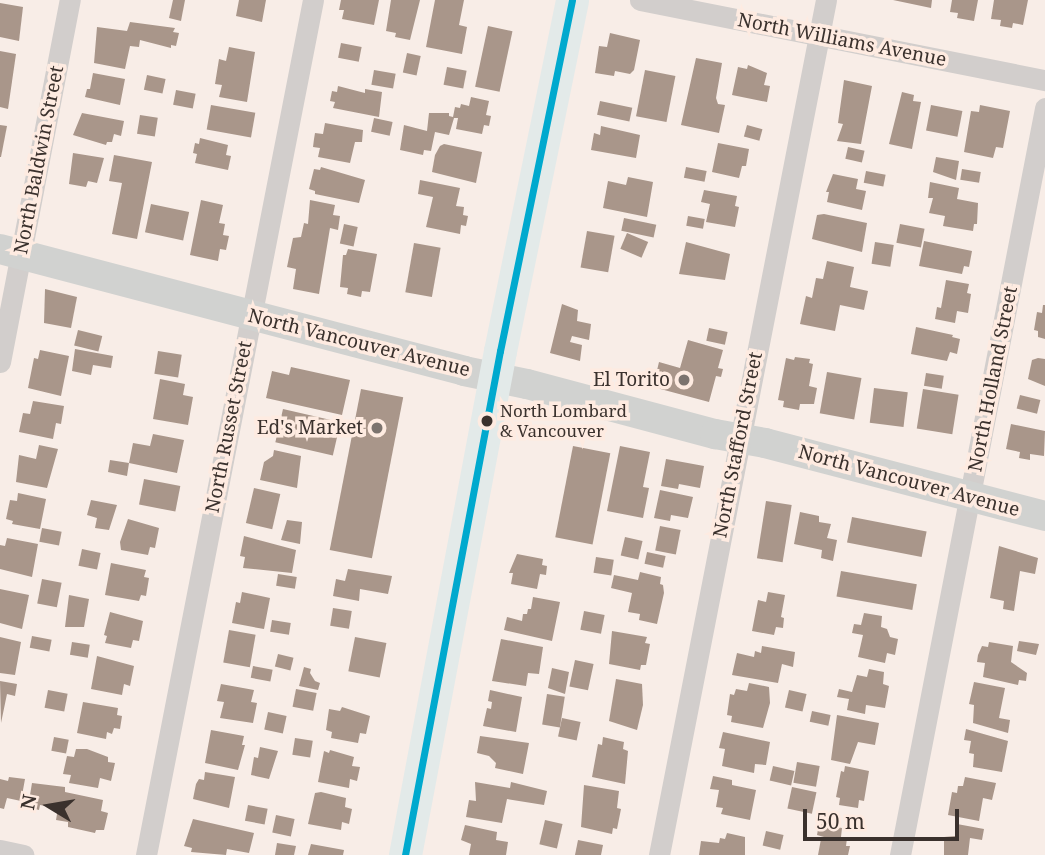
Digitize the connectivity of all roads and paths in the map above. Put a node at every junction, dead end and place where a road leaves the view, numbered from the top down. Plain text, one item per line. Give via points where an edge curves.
1 (70, 0) edge
2 (313, 0) edge
3 (572, 0) edge
4 (640, 0) edge
5 (826, 0) edge
6 (819, 35) junction
7 (1045, 80) edge
8 (1045, 108) edge
9 (10, 252) edge
10 (250, 315) junction
11 (0, 362) edge
12 (496, 377) junction
13 (739, 438) junction
14 (970, 496) junction
15 (1045, 516) edge
16 (0, 850) edge
17 (23, 855) edge
18 (146, 855) edge
19 (405, 855) edge
20 (659, 855) edge
21 (900, 855) edge

1 - 9 street, North Baldwin Street
2 - 10 street, North Russet Street
3 - 12 main road
4 - 6 street, North Williams Avenue
5 - 6 street, North Stafford Street
6 - 7 street, North Williams Avenue
6 - 13 street, North Stafford Street
8 - 14 street, North Holland Street
9 - 10 street, North Vancouver Avenue
9 - 11 street, North Baldwin Street
10 - 12 street, North Vancouver Avenue
10 - 18 street, North Russet Street
12 - 13 street, North Vancouver Avenue
12 - 19 main road
13 - 14 street, North Vancouver Avenue
13 - 20 street, North Stafford Street
14 - 15 street, North Vancouver Avenue
14 - 21 street, North Holland Street
16 - 17 street

